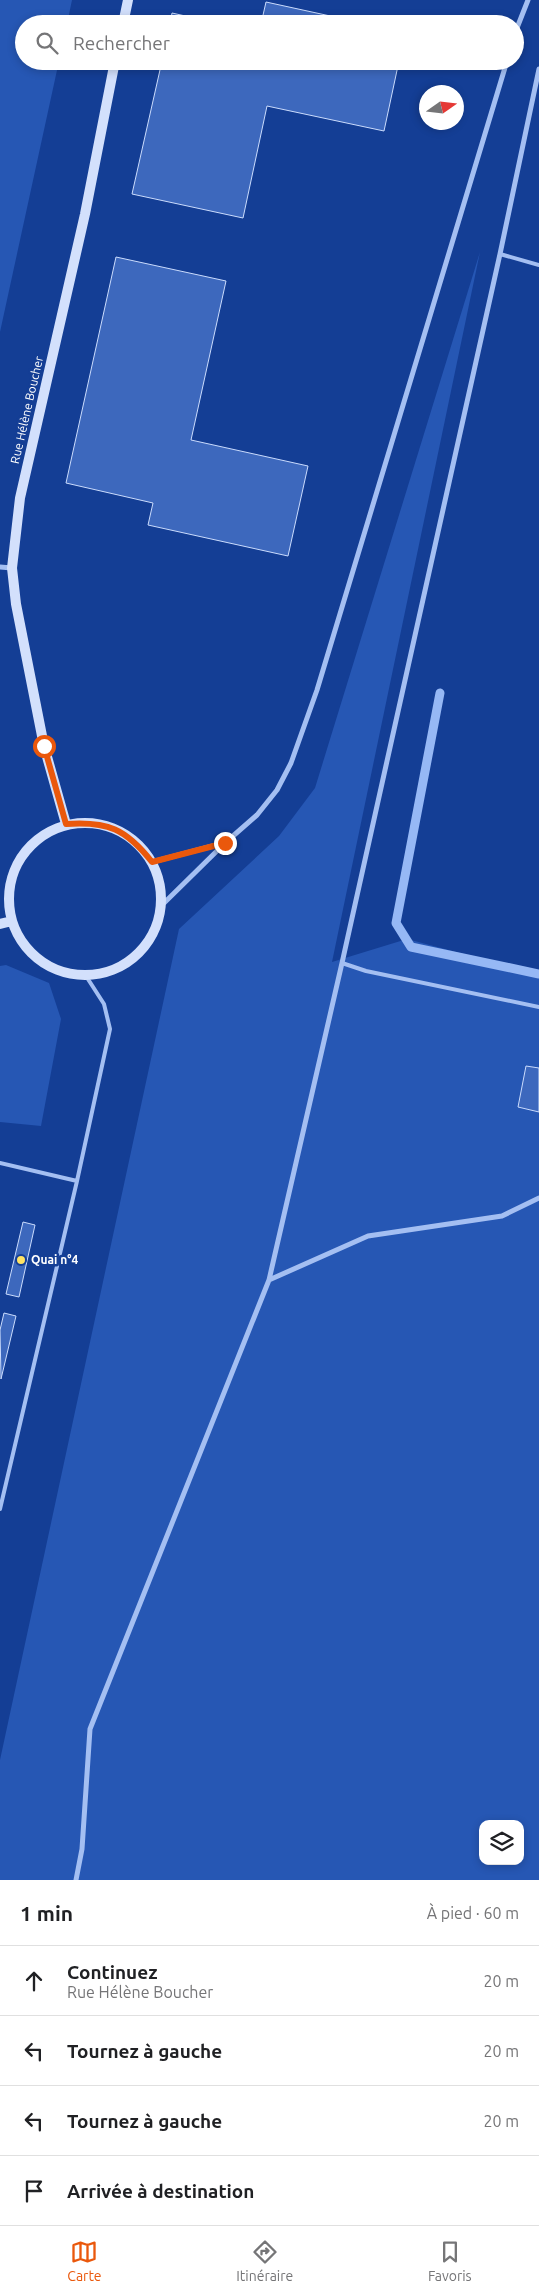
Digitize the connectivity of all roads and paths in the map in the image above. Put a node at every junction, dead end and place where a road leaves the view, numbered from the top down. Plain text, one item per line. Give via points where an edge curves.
1 (128, 0) edge
2 (528, 0) edge
3 (125, 15) edge
4 (522, 15) edge
5 (539, 68) edge
6 (114, 70) edge
7 (504, 70) edge
8 (500, 254) junction
9 (539, 265) edge
10 (0, 567) edge
11 (12, 568) junction
12 (66, 824) junction
13 (225, 843) junction
14 (152, 862) junction
15 (161, 906) junction
16 (12, 921) junction
17 (0, 924) edge
18 (342, 963) junction
19 (86, 976) junction
20 (539, 1007) edge
21 (0, 1163) edge
22 (77, 1181) junction
23 (539, 1198) edge
24 (269, 1280) junction
25 (0, 1509) edge
26 (76, 1880) edge

1 - 3 street
2 - 4 street
5 - 8 street
6 - 11 street, Rue Hélène Boucher via 20,498
7 - 13 street via 311,708 291,763 277,790 257,815
8 - 9 lane
8 - 18 street
10 - 11 street
11 - 12 street, Rue Hélène Boucher via 44,746
12 - 14 street via 91,822 115,828 136,842
12 - 16 street via 43,834 25,850 14,872 8,896
13 - 14 street
13 - 15 street
14 - 15 street via 160,883
15 - 19 street via 155,930 129,963 102,974
16 - 17 street
16 - 19 street via 22,942 37,958 57,970
18 - 20 lane via 366,971
18 - 24 street
19 - 22 lane via 104,1004 110,1029
21 - 22 lane
22 - 25 lane
23 - 24 street via 502,1216 368,1236
24 - 26 street via 90,1729 82,1849

